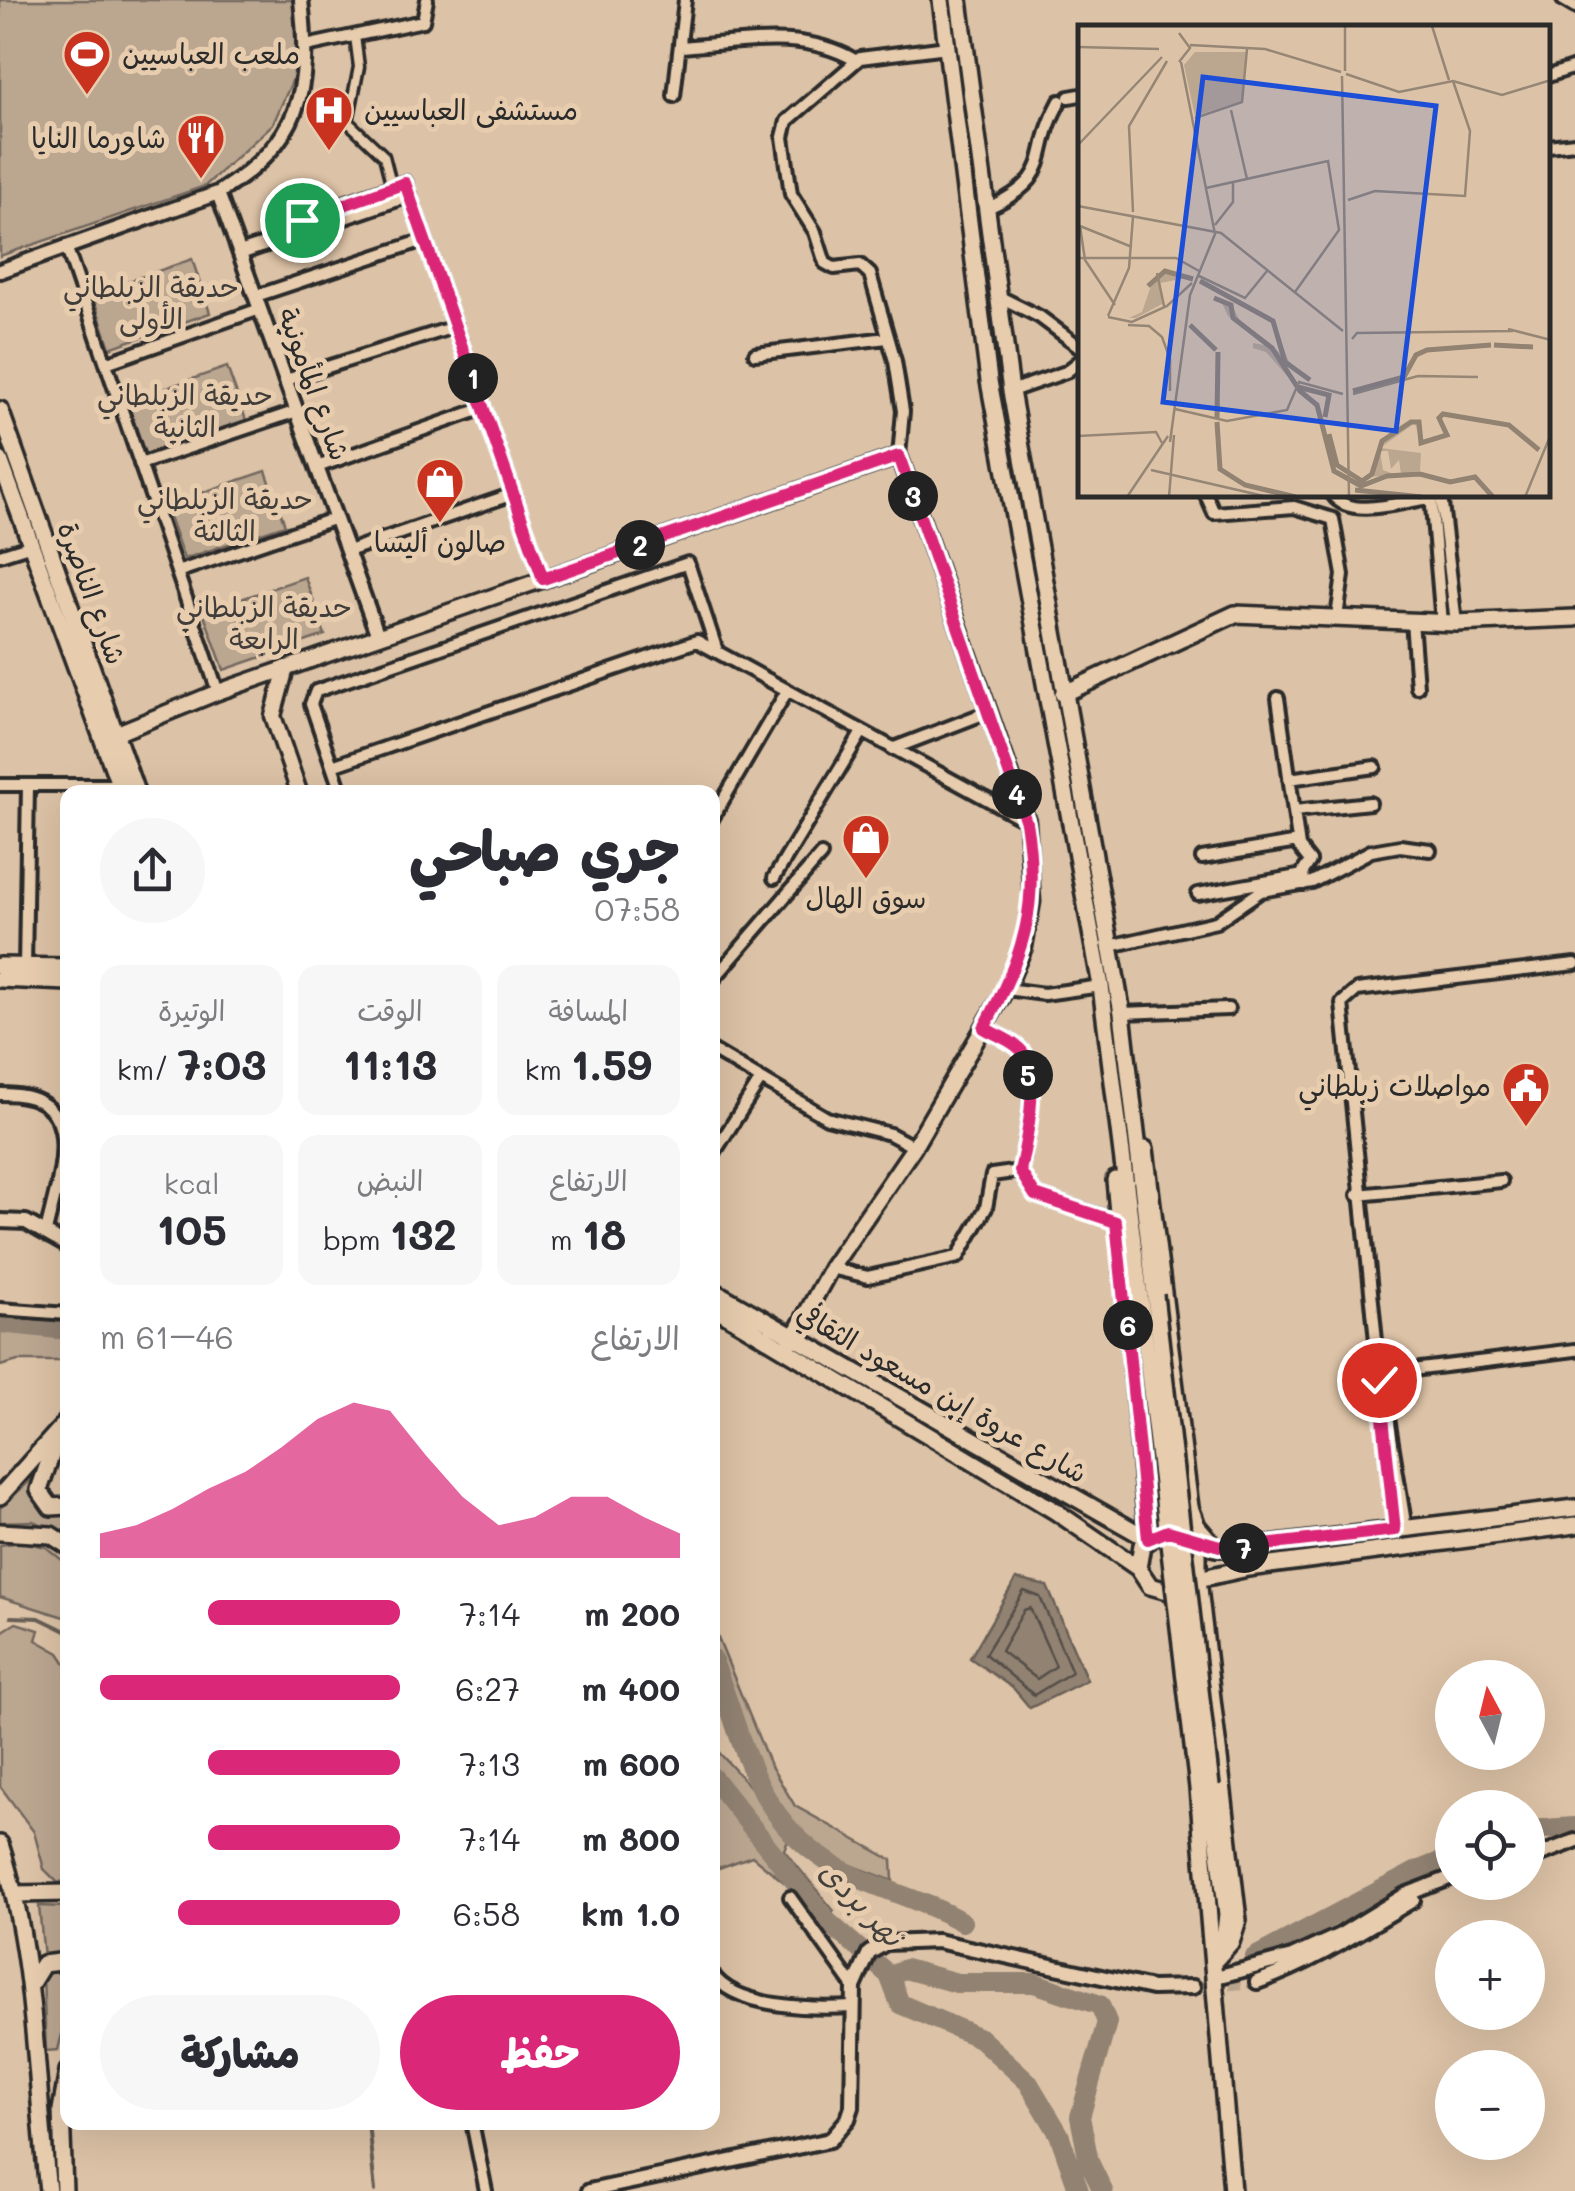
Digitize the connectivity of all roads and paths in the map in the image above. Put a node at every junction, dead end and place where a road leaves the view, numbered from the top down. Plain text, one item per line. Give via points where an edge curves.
1 (300, 0) edge
2 (428, 0) edge
3 (685, 0) edge
4 (941, 0) edge
5 (959, 0) edge
6 (1563, 0) edge
7 (1575, 8) edge
8 (355, 36) junction
9 (306, 46) junction
10 (681, 47) junction
11 (947, 48) junction
12 (854, 60) junction
13 (1575, 67) edge
14 (1550, 75) edge
15 (674, 96) dead end
16 (1070, 98) edge
17 (1575, 143) edge
18 (1550, 146) edge
19 (402, 188) junction
20 (218, 192) junction
21 (986, 209) junction
22 (424, 240) junction
23 (66, 246) junction
24 (240, 254) junction
25 (0, 271) edge
26 (998, 296) junction
27 (258, 302) junction
28 (454, 327) junction
29 (886, 338) junction
30 (1078, 346) edge
31 (756, 354) dead end
32 (106, 363) junction
33 (1078, 363) edge
34 (286, 380) junction
35 (1011, 391) junction
36 (484, 408) junction
37 (297, 411) junction
38 (2, 420) edge
39 (899, 456) junction
40 (0, 460) edge
41 (140, 464) junction
42 (318, 467) junction
43 (513, 494) junction
44 (1207, 498) edge
45 (1335, 498) edge
46 (1421, 498) edge
47 (1434, 498) edge
48 (1293, 501) edge
49 (336, 518) junction
50 (32, 545) junction
51 (348, 551) junction
52 (0, 555) edge
53 (177, 572) junction
54 (543, 579) junction
55 (1337, 617) junction
56 (1575, 618) edge
57 (1412, 621) junction
58 (1449, 623) junction
59 (378, 636) junction
60 (717, 652) junction
61 (286, 668) junction
62 (1417, 687) dead end
63 (787, 691) junction
64 (218, 692) junction
65 (1063, 694) junction
66 (1278, 698) dead end
67 (988, 712) junction
68 (862, 732) junction
69 (115, 734) junction
70 (892, 748) junction
71 (332, 766) junction
72 (1375, 767) dead end
73 (1289, 778) junction
74 (120, 785) edge
75 (133, 785) edge
76 (297, 785) edge
77 (339, 785) edge
78 (0, 786) edge
79 (28, 786) junction
80 (60, 787) edge
81 (1370, 803) dead end
82 (720, 806) edge
83 (1294, 811) junction
84 (1026, 822) junction
85 (1298, 842) junction
86 (1430, 850) dead end
87 (820, 855) dead end
88 (1202, 858) dead end
89 (774, 878) dead end
90 (1303, 880) junction
91 (1198, 894) dead end
92 (1110, 946) junction
93 (1575, 964) edge
94 (0, 966) edge
95 (25, 967) junction
96 (60, 967) edge
97 (720, 973) edge
98 (0, 979) edge
99 (60, 982) edge
100 (1101, 986) junction
101 (1006, 989) junction
102 (1228, 1009) dead end
103 (1122, 1013) junction
104 (984, 1028) junction
105 (720, 1055) edge
106 (760, 1078) junction
107 (1128, 1078) junction
108 (0, 1094) edge
109 (1114, 1114) junction
110 (60, 1125) edge
111 (720, 1136) edge
112 (724, 1138) junction
113 (720, 1144) edge
114 (914, 1147) junction
115 (1020, 1171) junction
116 (60, 1172) edge
117 (1501, 1181) dead end
118 (1358, 1195) junction
119 (0, 1221) edge
120 (1116, 1222) junction
121 (46, 1232) junction
122 (60, 1241) edge
123 (831, 1268) junction
124 (720, 1295) edge
125 (1148, 1296) junction
126 (0, 1309) edge
127 (720, 1310) edge
128 (60, 1313) edge
129 (790, 1343) junction
130 (1575, 1350) edge
131 (1380, 1374) junction
132 (60, 1429) edge
133 (60, 1434) edge
134 (0, 1496) edge
135 (1144, 1498) junction
136 (60, 1506) edge
137 (1575, 1508) edge
138 (1118, 1522) junction
139 (1575, 1526) edge
140 (1400, 1529) junction
141 (0, 1532) edge
142 (1148, 1539) junction
143 (60, 1540) edge
144 (1189, 1540) junction
145 (1216, 1548) junction
146 (1138, 1568) junction
147 (1198, 1579) junction
148 (1575, 1842) edge
149 (0, 1844) edge
150 (1545, 1853) edge
151 (1435, 1884) edge
152 (1435, 1892) edge
153 (60, 1893) edge
154 (16, 1894) junction
155 (790, 1897) dead end
156 (1216, 1959) junction
157 (60, 1962) edge
158 (1216, 1977) junction
159 (720, 1981) edge
160 (855, 1982) junction
161 (1257, 1982) tunnel mouth
162 (1193, 1987) tunnel mouth
163 (29, 1988) junction
164 (853, 2008) junction
165 (62, 2130) edge
166 (474, 2130) edge
167 (48, 2191) edge
168 (64, 2191) edge
169 (486, 2191) edge
170 (589, 2191) edge
171 (1232, 2191) edge

1 - 9 street
2 - 8 street via 423,21
3 - 10 street
4 - 11 main road
5 - 21 main road
6 - 7 street
8 - 9 street
8 - 19 street via 359,66 348,122 384,156
9 - 20 street via 306,83 285,131 247,174
10 - 12 street via 799,39
10 - 15 street
11 - 12 street
11 - 100 main road via 989,381
12 - 29 street via 794,111 783,137 791,194 825,264 867,269
13 - 14 street
16 - 21 street via 1036,174 1011,198
17 - 18 street
19 - 22 street
19 - 24 street
20 - 23 street
20 - 24 street, شارع المأمونية
21 - 26 main road
22 - 27 street
22 - 28 street
23 - 25 street
23 - 32 street
24 - 27 street, شارع المأمونية
26 - 30 street via 1040,316
26 - 35 main road
27 - 32 street
27 - 34 street, شارع المأمونية
28 - 34 street
28 - 36 street
29 - 31 street
29 - 39 street via 903,411
32 - 41 street
33 - 35 street
34 - 37 street, شارع المأمونية
35 - 65 main road
36 - 42 street
36 - 43 street
37 - 41 street
37 - 42 street, شارع المأمونية
38 - 69 main road, شارع الناصرة
39 - 54 main road
39 - 67 main road
40 - 50 main road, شارع الناصرة
41 - 53 street
42 - 49 street, شارع المأمونية
43 - 51 street
43 - 54 street
44 - 48 street via 1209,509 1222,514
45 - 46 street via 1355,508
47 - 58 street
48 - 55 street via 1336,526 1342,575
49 - 51 street, شارع المأمونية
49 - 53 street
50 - 52 street
50 - 74 main road, شارع الناصرة
51 - 59 street, شارع المأمونية
53 - 64 street
54 - 59 main road
55 - 57 main road
55 - 65 main road via 1236,614
56 - 58 main road
57 - 58 main road
57 - 62 street
59 - 61 main road
60 - 63 street
60 - 71 street via 697,641
60 - 71 street via 688,563 316,691 311,704
61 - 64 main road
61 - 76 main road via 272,716
63 - 68 street
63 - 82 street
64 - 69 main road
65 - 92 main road
66 - 73 street
67 - 70 street
67 - 84 main road
68 - 70 street
68 - 89 street
69 - 75 main road, شارع الناصرة
70 - 84 street
71 - 77 street
72 - 73 street
73 - 83 street
78 - 79 street
79 - 80 street
79 - 95 street
81 - 83 street
83 - 85 street
84 - 101 main road via 1032,902 1024,947
85 - 88 street
85 - 90 street via 1310,860
86 - 90 street via 1371,851
87 - 97 street
90 - 91 street
90 - 92 street via 1255,894 1216,922
92 - 103 main road
93 - 118 street via 1345,996
94 - 95 main road
95 - 96 main road
98 - 99 main road
100 - 101 street via 1044,994
100 - 109 main road
101 - 104 main road
102 - 103 street
103 - 107 main road
104 - 114 main road
104 - 115 street via 1026,1057 1030,1117
105 - 106 street
106 - 112 street
106 - 114 street via 827,1118
107 - 125 main road
107 - 145 main road via 1151,1178 1190,1507
108 - 110 street via 41,1101
109 - 120 main road
109 - 125 main road
111 - 112 street
112 - 113 street
114 - 123 main road
115 - 120 street via 1035,1195
115 - 123 street via 992,1175 986,1208 958,1257 868,1277
116 - 121 street
117 - 118 street
118 - 131 street
119 - 121 street via 26,1222
120 - 135 main road
121 - 122 street
123 - 129 main road
124 - 129 main road, شارع عروة إبن مسعود الثقافي
125 - 156 main road, bridge via 1204,1787 1227,1914
126 - 128 street
127 - 129 main road, شارع عروة إبن مسعود الثقافي
129 - 138 main road, شارع عروة إبن مسعود الثقافي
129 - 146 main road, شارع عروة إبن مسعود الثقافي
130 - 131 street
131 - 140 street
132 - 134 main road
133 - 136 main road via 39,1490 51,1507
135 - 138 main road via 1135,1514
135 - 142 main road
137 - 140 main road
138 - 142 main road, شارع عروة إبن مسعود الثقافي
139 - 147 main road
140 - 145 main road
141 - 143 main road via 51,1534
142 - 144 main road via 1168,1531
142 - 146 main road
144 - 145 main road
144 - 147 main road via 1198,1554
146 - 147 main road via 1150,1586 1164,1592
147 - 156 main road via 1238,1920
148 - 150 street
149 - 154 main road
151 - 158 street via 1292,1956
152 - 161 street via 1300,1966
153 - 154 main road
154 - 163 main road
155 - 160 street
156 - 158 main road
157 - 163 main road via 44,1964
158 - 171 main road
159 - 164 street via 786,2006
160 - 162 street via 869,1953 886,1942 928,1940 1152,1988
160 - 164 street
163 - 167 main road
164 - 170 street via 852,2107 830,2140
165 - 168 main road
166 - 169 street

